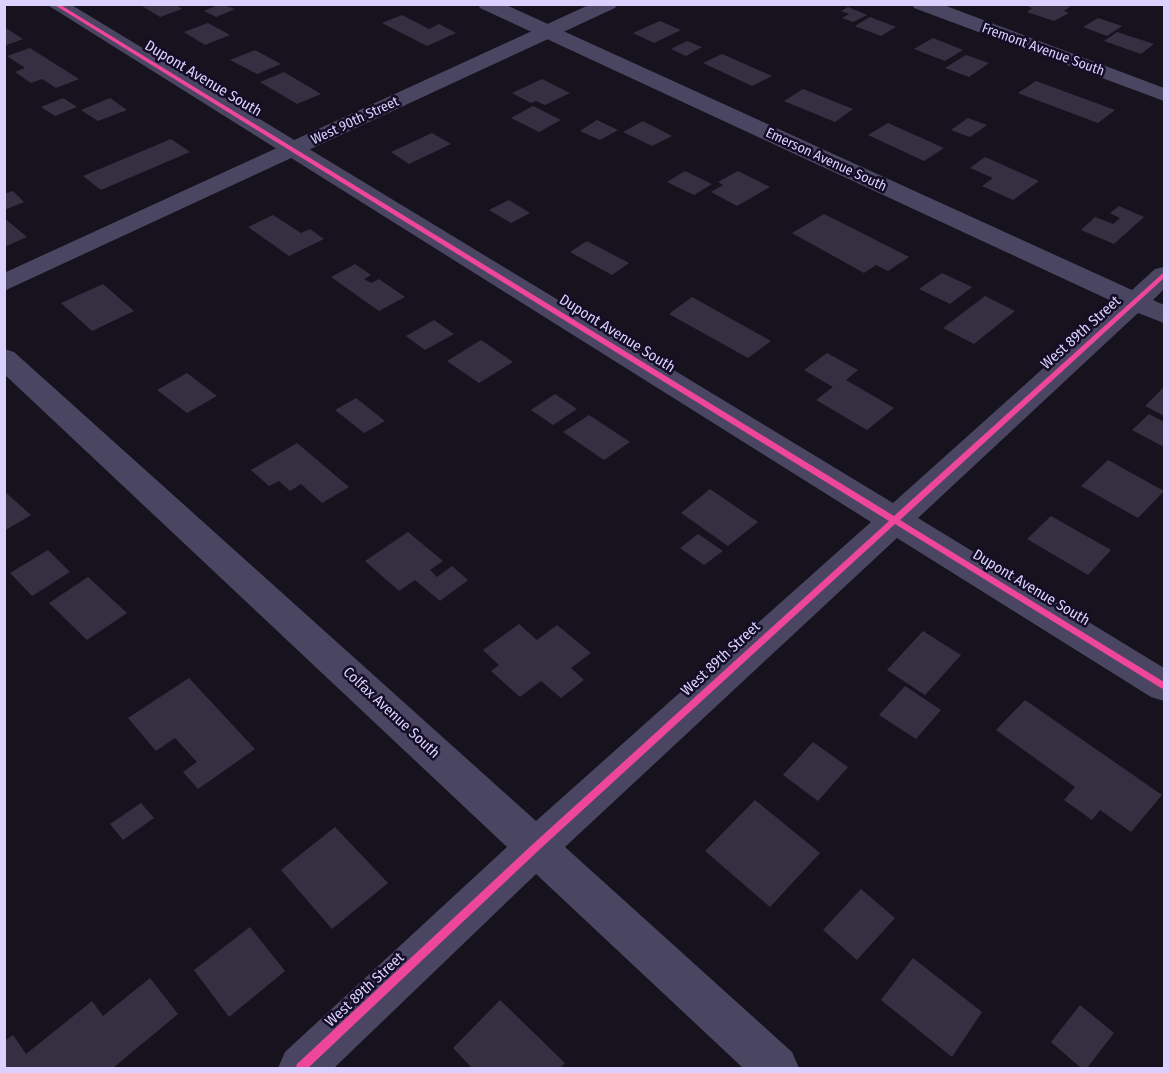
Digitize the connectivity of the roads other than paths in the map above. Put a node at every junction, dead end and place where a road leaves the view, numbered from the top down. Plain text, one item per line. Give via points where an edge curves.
1 (55, 4) edge
2 (487, 4) edge
3 (608, 4) edge
4 (921, 4) edge
5 (548, 32) junction
6 (1164, 94) edge
7 (292, 150) junction
8 (1164, 275) edge
9 (4, 283) edge
10 (1150, 309) edge
11 (4, 358) edge
12 (893, 520) junction
13 (1164, 686) edge
14 (536, 847) junction
15 (301, 1068) edge
16 (776, 1068) edge

1 - 7 street, Dupont Avenue South
2 - 5 street, Emerson Avenue South
3 - 5 street, West 90th Street
4 - 6 street, Fremont Avenue South
5 - 7 street, West 90th Street
5 - 10 street, Emerson Avenue South
7 - 9 street, West 90th Street
7 - 12 street, Dupont Avenue South
8 - 10 street, West 89th Street
10 - 12 street, West 89th Street
11 - 14 street, Colfax Avenue South
12 - 13 street, Dupont Avenue South
12 - 14 street, West 89th Street
14 - 15 street, West 89th Street
14 - 16 street, Colfax Avenue South

